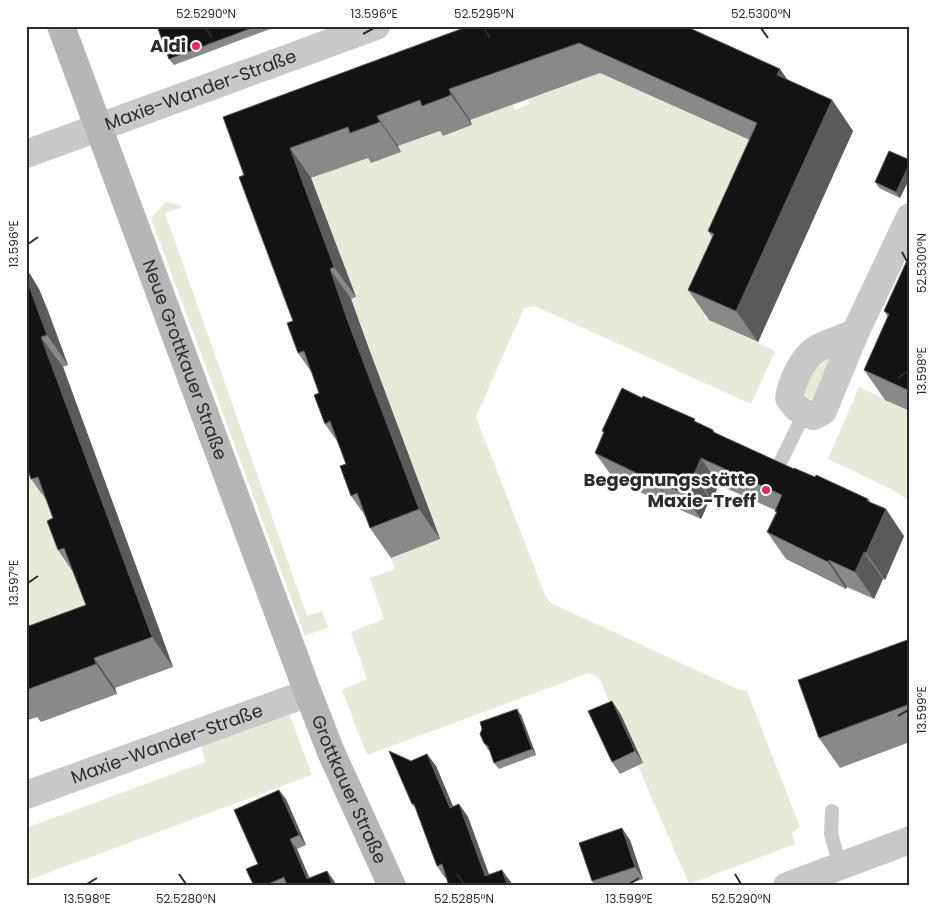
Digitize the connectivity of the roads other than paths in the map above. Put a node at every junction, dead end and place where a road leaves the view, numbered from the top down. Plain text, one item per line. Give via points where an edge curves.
1 (61, 26) edge
2 (376, 26) edge
3 (98, 128) junction
4 (26, 154) edge
5 (910, 218) edge
6 (856, 333) junction
7 (804, 414) junction
8 (778, 467) edge
9 (308, 693) junction
10 (26, 795) edge
11 (832, 811) dead end
12 (910, 840) edge
13 (840, 866) junction
14 (392, 886) edge
15 (787, 886) edge

1 - 3 street, Neue Grottkauer Straße
2 - 3 street, Maxie-Wander-Straße
3 - 4 street, Maxie-Wander-Straße
3 - 9 street, Neue Grottkauer Straße
5 - 6 street
6 - 7 street via 823,410 814,416
6 - 7 street via 815,350 805,362 792,385 789,398
7 - 8 lane
9 - 10 street, Maxie-Wander-Straße
9 - 14 street, Grottkauer Straße
11 - 13 lane via 831,834
12 - 13 street
13 - 15 street

